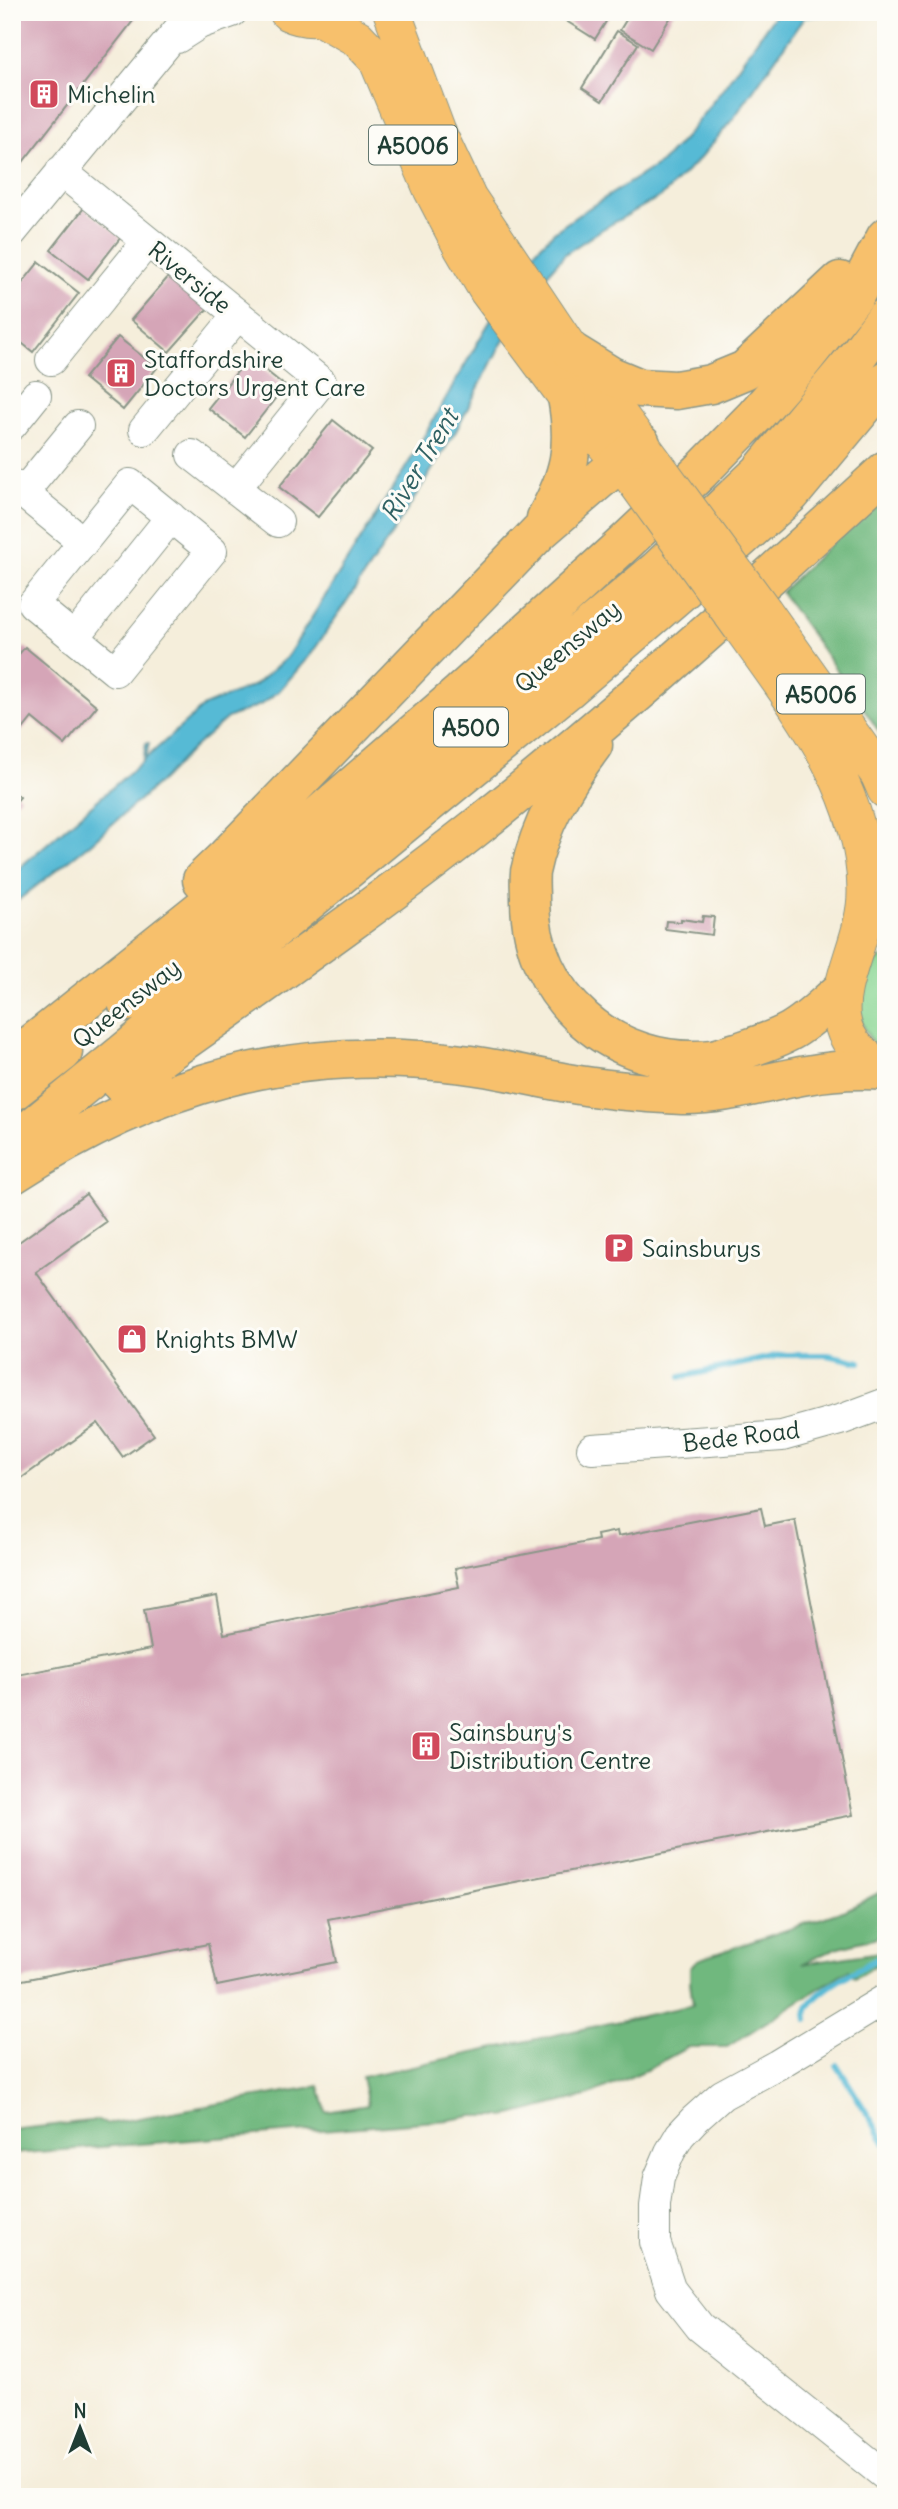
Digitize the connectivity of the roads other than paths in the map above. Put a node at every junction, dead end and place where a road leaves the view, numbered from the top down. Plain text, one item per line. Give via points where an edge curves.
1 (193, 12) edge
2 (232, 12) edge
3 (393, 12) edge
4 (303, 14) edge
5 (171, 42) junction
6 (61, 171) junction
7 (886, 228) edge
8 (12, 232) edge
9 (886, 237) edge
10 (147, 242) junction
11 (500, 278) junction
12 (237, 316) junction
13 (886, 317) edge
14 (51, 360) dead end
15 (562, 365) junction
16 (886, 380) edge
17 (36, 396) dead end
18 (12, 425) edge
19 (78, 426) dead end
20 (144, 430) dead end
21 (192, 455) dead end
22 (639, 464) junction
23 (886, 470) edge
24 (18, 489) edge
25 (235, 489) junction
26 (171, 517) junction
27 (278, 522) dead end
28 (539, 532) junction
29 (83, 542) junction
30 (753, 620) junction
31 (74, 638) junction
32 (623, 704) junction
33 (886, 790) edge
34 (886, 939) edge
35 (846, 980) junction
36 (12, 1054) edge
37 (12, 1060) edge
38 (886, 1070) edge
39 (12, 1092) edge
40 (12, 1144) edge
41 (12, 1163) edge
42 (12, 1175) edge
43 (886, 1403) edge
44 (592, 1449) dead end
45 (886, 1999) edge
46 (886, 2476) edge

1 - 5 street
2 - 5 street via 199,24
3 - 11 main road, A5006 via 437,132
4 - 11 main road, A5006 via 357,38 377,59 461,247
5 - 6 street
6 - 8 street
6 - 10 street, Riverside
7 - 15 highway via 832,290 745,370 729,378 695,388 658,390
9 - 37 highway via 855,295 796,369 646,524 318,815
10 - 12 street, Riverside
10 - 14 street
11 - 15 main road, A5006
12 - 20 street
12 - 25 street, Riverside via 321,382
13 - 39 highway, Queensway / A500 via 760,472 657,570 394,792
15 - 22 main road, A5006 via 617,415
15 - 28 highway via 572,423 568,470
16 - 40 highway, Queensway / A500 via 791,494 683,590
17 - 18 street
19 - 24 street
21 - 25 street
22 - 28 highway
22 - 30 main road, A5006, bridge
23 - 32 highway
24 - 29 street
25 - 27 street
26 - 29 street via 130,484
26 - 31 street
26 - 31 street via 212,551 115,671
28 - 36 highway via 226,858
29 - 31 street via 33,604
30 - 33 main road, A5006 via 872,763
30 - 35 main road, A5006 via 835,767 853,810 865,859 867,893
32 - 35 highway via 575,769 548,816 530,875 529,917 553,987 607,1038 642,1053 713,1059 792,1030
32 - 41 highway via 475,828 336,934
34 - 35 main road via 864,951
35 - 38 main road via 840,1010 847,1035 867,1060
38 - 42 highway via 852,1069 686,1095 624,1091 419,1059 308,1061 182,1089 110,1118
43 - 44 street, Bede Road via 782,1436
45 - 46 street via 722,2095 694,2120 680,2135 659,2178 655,2242 671,2290 700,2327

